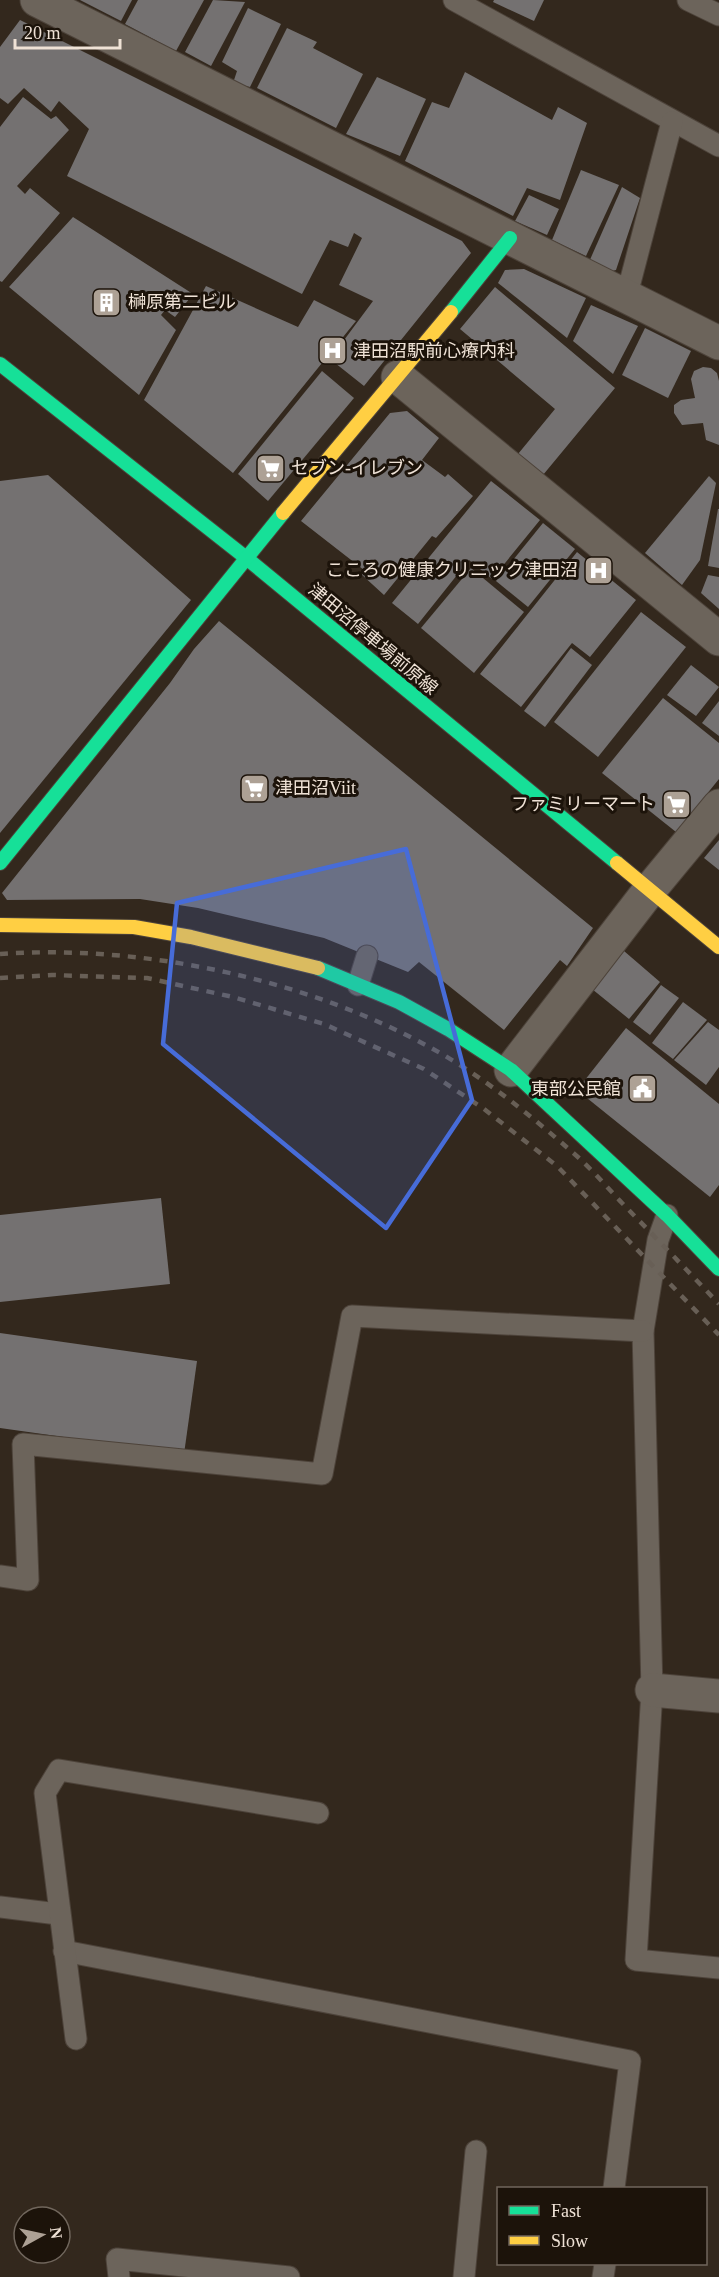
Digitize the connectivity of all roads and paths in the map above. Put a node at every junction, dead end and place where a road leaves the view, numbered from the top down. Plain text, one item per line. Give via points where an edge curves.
1 (37, 0) edge
2 (687, 0) edge
3 (463, 2) edge
4 (719, 15) edge
5 (672, 122) junction
6 (719, 146) edge
7 (510, 238) junction
8 (626, 298) junction
9 (719, 343) edge
10 (0, 364) edge
11 (398, 377) junction
12 (245, 557) junction
13 (719, 639) edge
14 (719, 806) edge
15 (0, 863) edge
16 (648, 892) junction
17 (0, 925) edge
18 (719, 947) edge
19 (367, 956) dead end
20 (358, 985) junction
21 (511, 1070) junction
22 (667, 1215) junction
23 (719, 1269) edge
24 (643, 1331) junction
25 (0, 1576) edge
26 (652, 1690) junction
27 (719, 1696) edge
28 (318, 1813) dead end
29 (0, 1907) edge
30 (58, 1914) junction
31 (64, 1951) junction
32 (719, 1968) edge
33 (76, 2039) dead end
34 (476, 2151) dead end
35 (614, 2187) edge
36 (119, 2277) edge
37 (289, 2277) edge
38 (464, 2277) edge

1 - 7 street
2 - 4 lane
3 - 5 lane
5 - 6 lane
5 - 8 lane
7 - 8 street
7 - 11 street
8 - 9 street
10 - 12 street, 津田沼停車場前原線
11 - 12 street
11 - 13 street
12 - 15 street
12 - 16 street, 津田沼停車場前原線
14 - 16 street
16 - 18 street, 津田沼停車場前原線
16 - 21 street
17 - 20 street via 134,927 313,966
19 - 20 lane
20 - 21 street via 409,1007
21 - 22 street
22 - 23 street
22 - 24 lane via 658,1240
24 - 25 lane via 352,1316 322,1474 22,1443 28,1580
24 - 26 lane
26 - 27 street
26 - 32 lane via 636,1960
28 - 30 lane via 59,1770 45,1793
29 - 30 lane
30 - 31 lane
31 - 33 lane
31 - 35 lane via 630,2061
34 - 38 lane
36 - 37 lane via 117,2259

